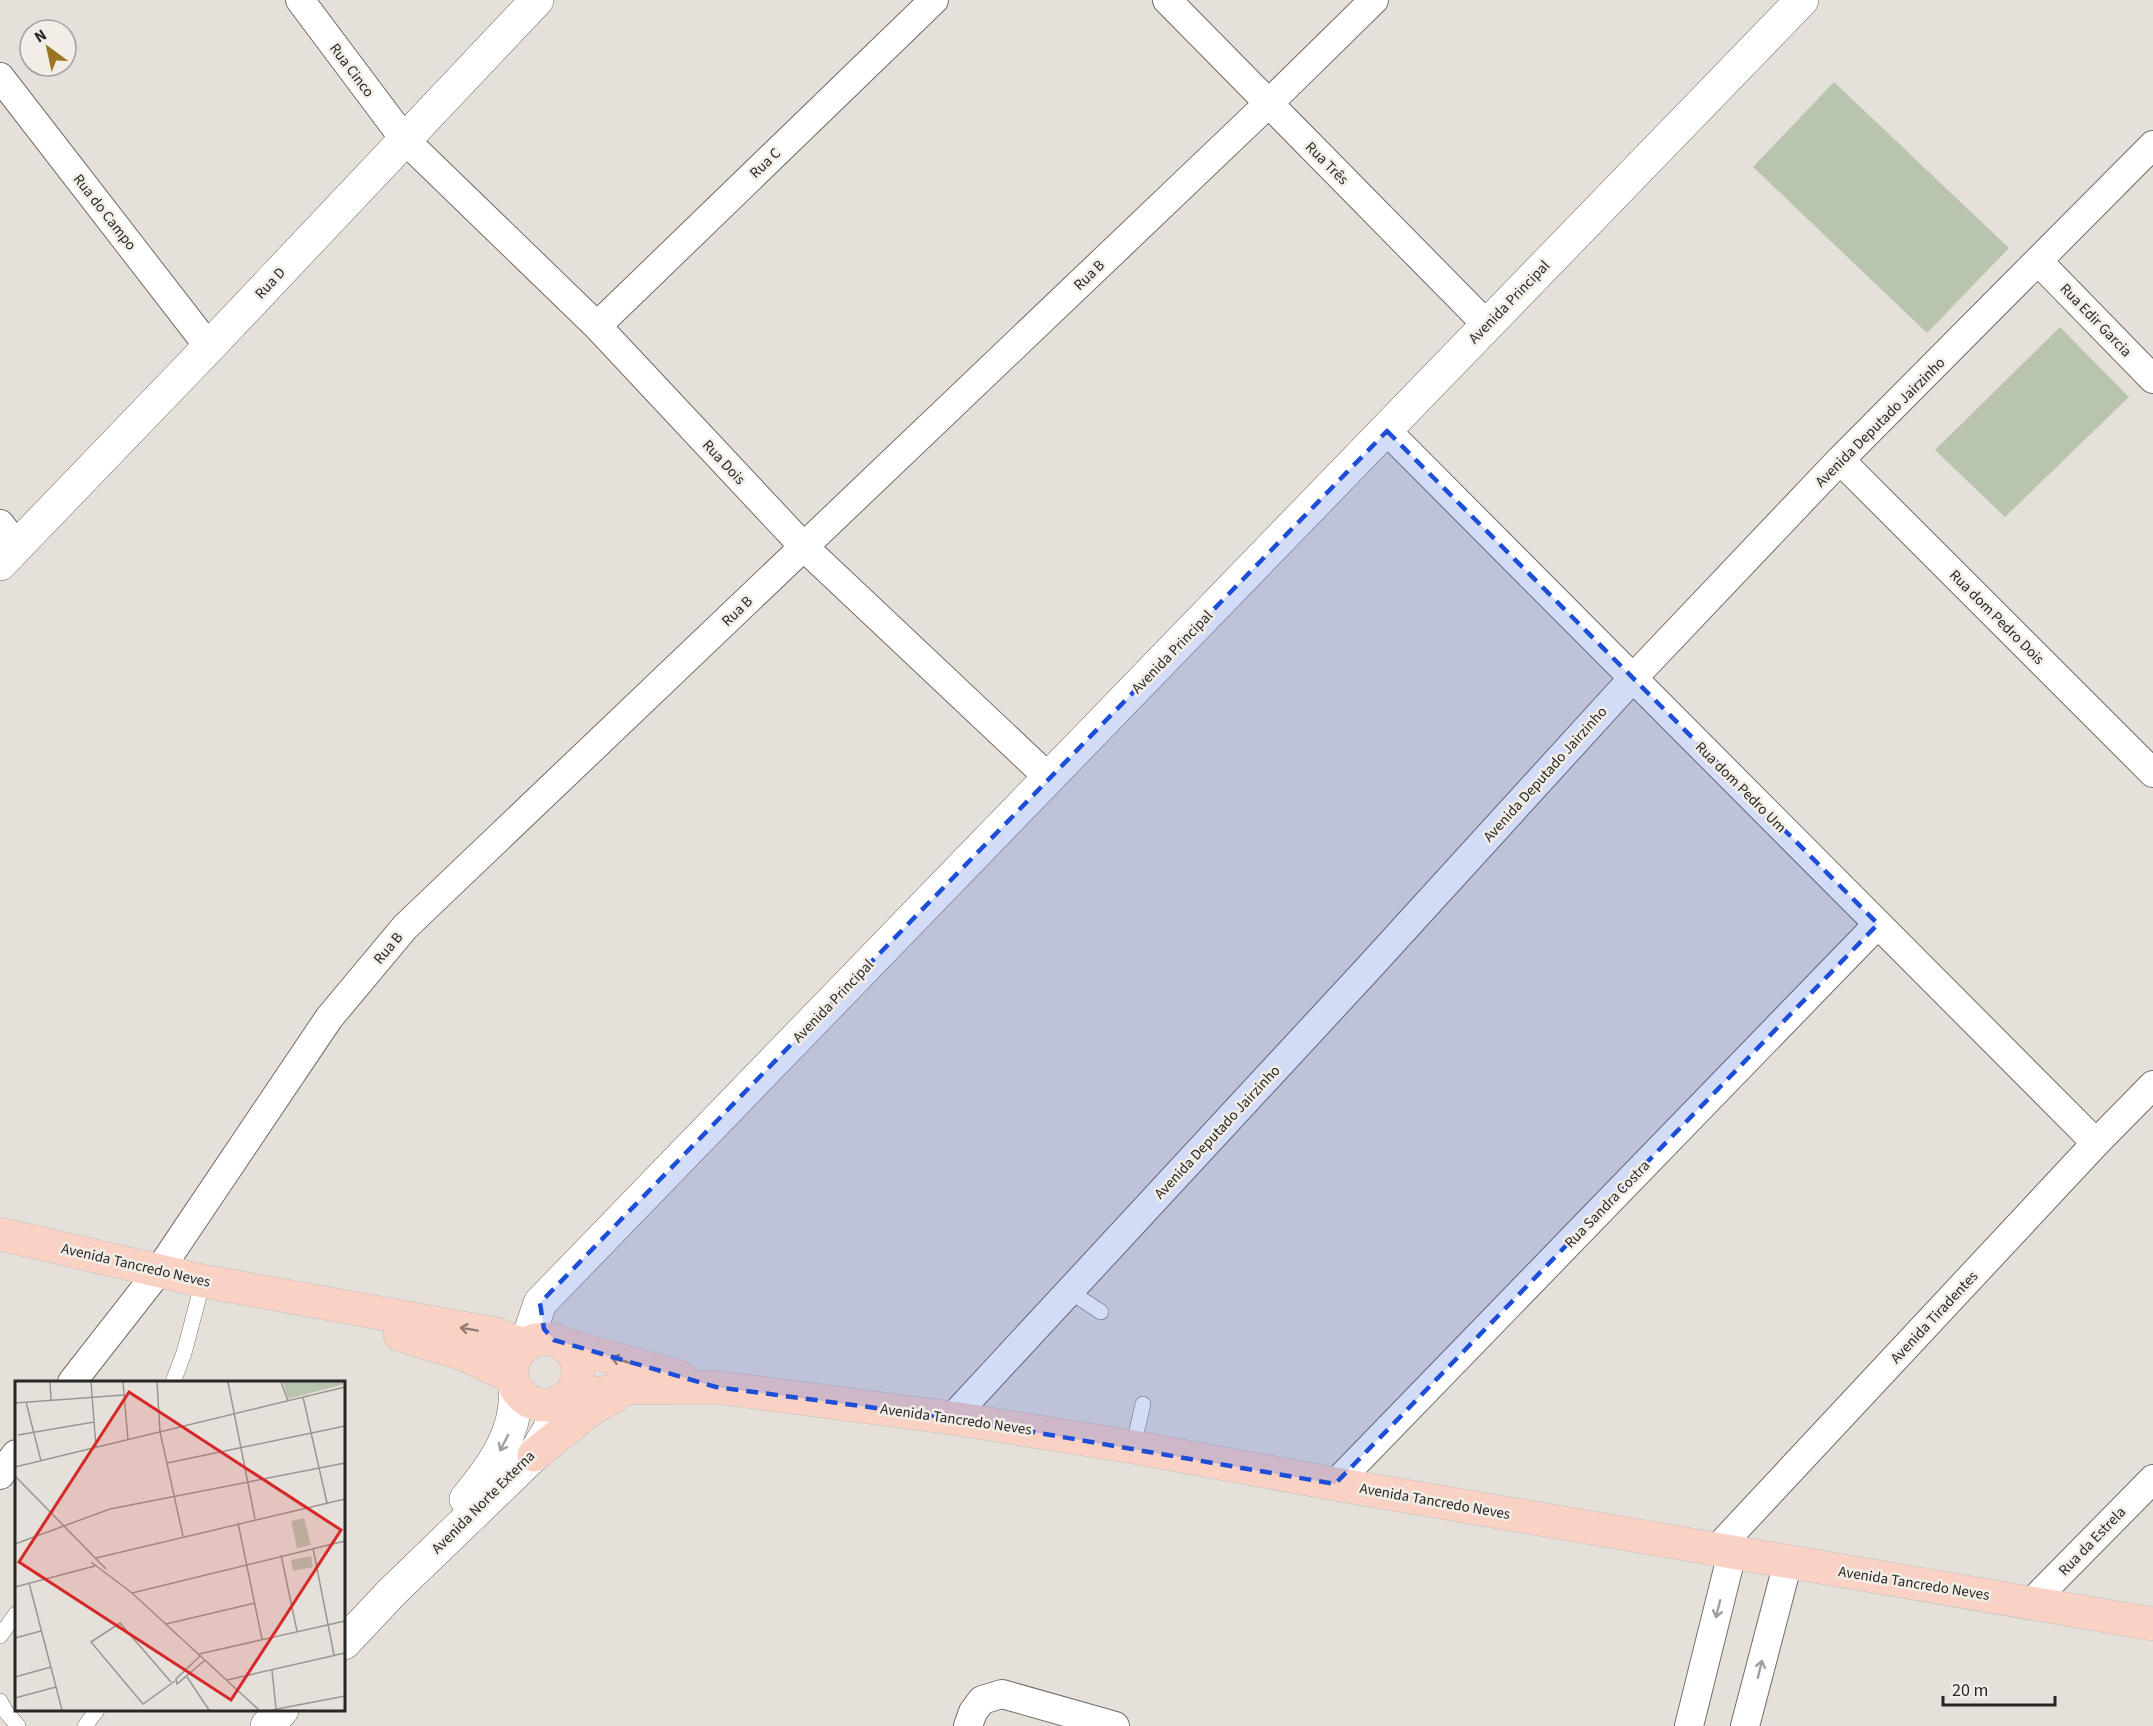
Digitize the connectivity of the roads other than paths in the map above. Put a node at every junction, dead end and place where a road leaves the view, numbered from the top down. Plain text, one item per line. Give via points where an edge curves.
1 (300, 0) edge
2 (537, 0) edge
3 (934, 0) edge
4 (1167, 0) edge
5 (1374, 0) edge
6 (1802, 0) edge
7 (0, 76) edge
8 (1269, 104) junction
9 (405, 140) junction
10 (2153, 145) edge
11 (2039, 262) junction
12 (1487, 325) junction
13 (597, 326) junction
14 (209, 347) junction
15 (2153, 379) edge
16 (1387, 431) junction
17 (1840, 460) junction
18 (6, 545) edge
19 (804, 547) junction
20 (1632, 678) junction
21 (2153, 773) edge
22 (1048, 778) junction
23 (1878, 924) junction
24 (2153, 1085) edge
25 (2096, 1143) junction
26 (0, 1234) edge
27 (159, 1272) junction
28 (202, 1281) junction
29 (1069, 1291) junction
30 (273, 1295) junction
31 (1101, 1312) dead end
32 (543, 1343) junction
33 (74, 1381) edge
34 (174, 1381) edge
35 (514, 1382) junction
36 (716, 1387) junction
37 (631, 1388) junction
38 (562, 1401) junction
39 (1143, 1404) dead end
40 (952, 1418) junction
41 (1133, 1446) junction
42 (15, 1455) edge
43 (534, 1455) junction
44 (0, 1475) edge
45 (2153, 1479) edge
46 (1335, 1484) junction
47 (1724, 1551) junction
48 (1788, 1562) junction
49 (392, 1592) junction
50 (2031, 1603) junction
51 (15, 1615) edge
52 (2153, 1624) edge
53 (0, 1636) edge
54 (345, 1642) edge
55 (0, 1701) edge
56 (96, 1711) edge
57 (281, 1711) edge
58 (18, 1726) edge
59 (85, 1726) edge
60 (267, 1726) edge
61 (968, 1726) edge
62 (1115, 1726) edge
63 (1689, 1726) edge
64 (1745, 1726) edge

1 - 9 street, Rua Cinco
2 - 9 street, Rua D
3 - 13 street, Rua C
4 - 8 street, Rua Três
5 - 8 street, Rua B
6 - 12 street, Avenida Principal
7 - 14 street, Rua do Campo
8 - 12 street, Rua Três
8 - 19 street, Rua B
9 - 13 street, Rua Dois
9 - 14 street, Rua D
10 - 11 street, Avenida Deputado Jairzinho
11 - 15 street, Rua Edir Garcia
11 - 17 street, Avenida Deputado Jairzinho
12 - 16 street, Avenida Principal
13 - 19 street, Rua Dois
14 - 18 street, Rua D
16 - 20 street, Rua dom Pedro Um
16 - 22 street, Avenida Principal
17 - 20 street, Avenida Deputado Jairzinho
17 - 21 street, Rua dom Pedro Dois
19 - 22 street, Rua Dois
19 - 27 street, Rua B via 405,927 329,1018
20 - 23 street, Rua dom Pedro Um
20 - 29 street, Avenida Deputado Jairzinho
22 - 32 street, Avenida Principal via 540,1303
23 - 25 street, Rua dom Pedro Um
23 - 46 street, Rua Sandra Costra
24 - 25 street, Avenida Tiradentes
25 - 47 street, Avenida Tiradentes
26 - 27 main road, Avenida Tancredo Neves
27 - 28 main road, Avenida Tancredo Neves
27 - 33 street, Rua B
28 - 30 main road, Avenida Tancredo Neves
28 - 34 lane
29 - 31 lane
29 - 40 street, Avenida Deputado Jairzinho
32 -> 30 main road, Avenida Tancredo Neves
30 - 35 main road, Avenida Tancredo Neves via 463,1354
32 - 35 main road via 514,1360
36 -> 32 main road, Avenida Tancredo Neves
32 - 38 main road via 571,1351 577,1360 577,1381
35 - 38 main road via 526,1400 534,1404
35 -> 49 street, Avenida Norte Externa via 516,1411 502,1447 482,1480
36 - 37 main road, Avenida Tancredo Neves
36 - 40 main road, Avenida Tancredo Neves
37 - 38 main road, Avenida Tancredo Neves
37 - 43 main road via 590,1410
38 - 43 street, Avenida Norte Externa
39 - 41 lane
40 - 41 main road, Avenida Tancredo Neves
41 - 46 main road, Avenida Tancredo Neves
42 - 44 street
43 - 49 street, Avenida Norte Externa
45 - 50 street, Rua da Estrela
46 - 47 main road, Avenida Tancredo Neves
47 - 48 main road, Avenida Tancredo Neves
47 -> 63 street
48 - 50 main road, Avenida Tancredo Neves
64 -> 48 street
49 - 54 street, Avenida Norte Externa
50 - 52 main road, Avenida Tancredo Neves
51 - 53 lane
55 - 58 lane
56 - 59 lane
57 - 60 street
61 - 62 street via 982,1700 1002,1694

